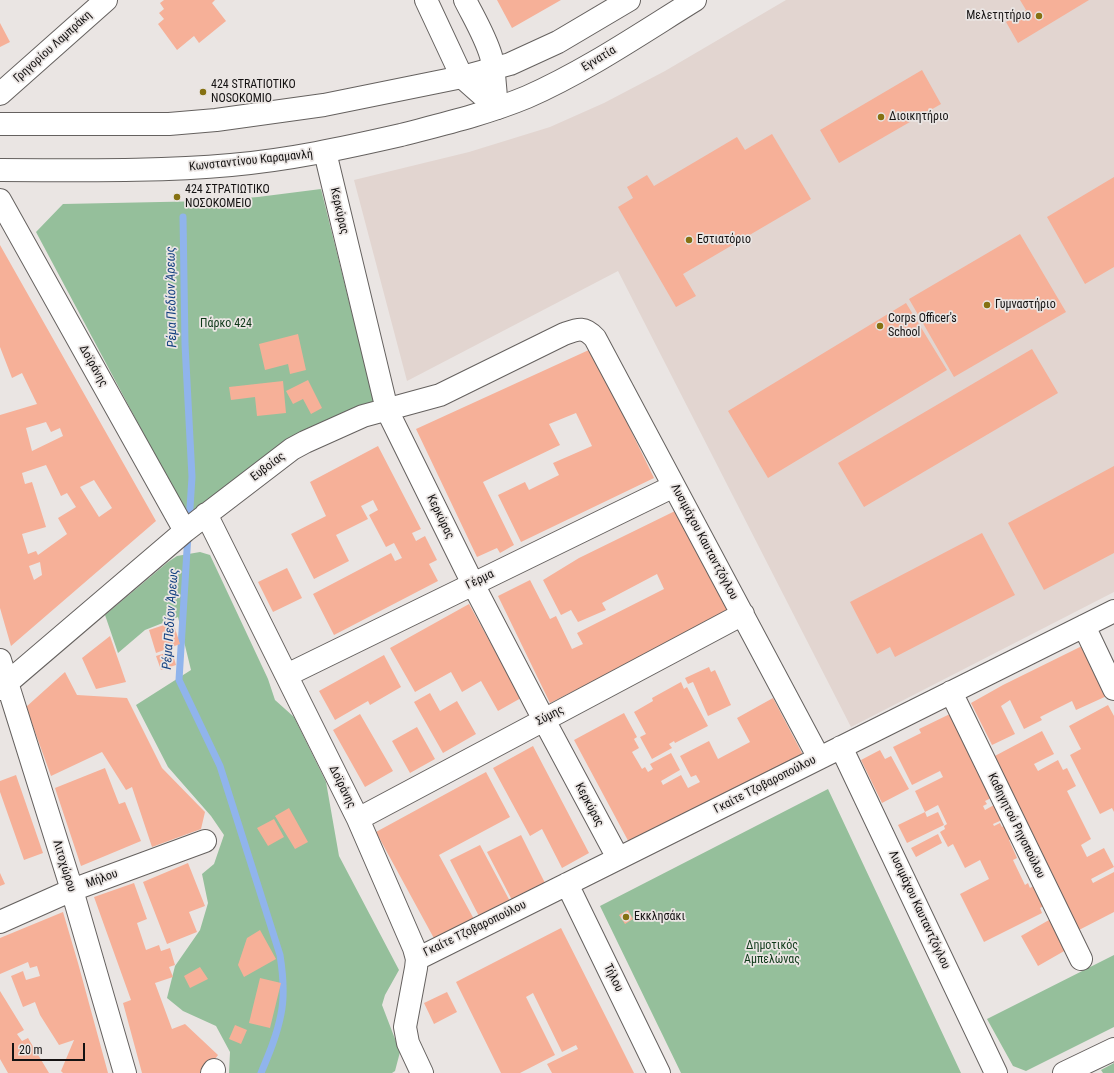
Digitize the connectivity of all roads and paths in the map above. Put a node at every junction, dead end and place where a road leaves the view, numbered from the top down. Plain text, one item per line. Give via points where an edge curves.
1 (106, 0) edge
2 (426, 0) edge
3 (465, 0) edge
4 (629, 0) edge
5 (695, 0) edge
6 (493, 69) junction
7 (462, 76) junction
8 (0, 94) edge
9 (497, 108) junction
10 (0, 124) edge
11 (325, 152) junction
12 (0, 170) edge
13 (0, 200) edge
14 (585, 330) joint
15 (387, 410) junction
16 (674, 486) junction
17 (205, 515) junction
18 (185, 531) junction
19 (473, 584) junction
20 (1114, 611) edge
21 (743, 614) junction
22 (1084, 626) junction
23 (0, 660) edge
24 (287, 675) junction
25 (4, 686) edge
26 (1114, 689) edge
27 (951, 692) junction
28 (544, 720) junction
29 (841, 747) junction
30 (819, 758) junction
31 (358, 819) junction
32 (205, 841) dead end
33 (618, 858) junction
34 (567, 884) junction
35 (72, 890) junction
36 (0, 922) edge
37 (417, 959) junction
38 (1081, 959) dead end
39 (1114, 1048) edge
40 (1074, 1071) edge
41 (125, 1073) edge
42 (422, 1073) edge
43 (659, 1073) edge
44 (996, 1073) edge

1 - 8 street, Γρηγορίου Λαμπράκη
2 - 7 street
3 - 6 street via 486,44
4 - 6 street via 558,42
5 - 9 street, Εγνατία via 575,73
6 - 7 street
6 - 9 street
7 - 9 street
7 - 10 street via 324,105 216,120 169,124
9 - 11 street, Κωνσταντίνου Καραμανλή via 436,126
11 - 12 street, Κωνσταντίνου Καραμανλή via 211,167
11 - 15 street, Κερκύρας
13 - 18 street, Δοϊράνης
14 - 15 street, Ευβοίας via 578,329 564,334 440,395
14 - 16 street, Λυσιμάχου Καυταντζόγλου via 595,338
15 - 17 street, Ευβοίας via 363,416 304,442
15 - 19 street, Κερκύρας
16 - 19 street, Γέρμα
16 - 21 street, Λυσιμάχου Καυταντζόγλου
17 - 18 street, Ευβοίας
17 - 24 street, Δοϊράνης
18 - 25 street, Ευβοίας
19 - 24 street, Γέρμα
19 - 28 street, Κερκύρας
20 - 22 street, Γκαίτε Τζοβαροπούλου
21 - 28 street, Σύμης
21 - 30 street, Λυσιμάχου Καυταντζόγλου
22 - 26 street
22 - 27 street, Γκαίτε Τζοβαροπούλου
23 - 25 street, Λιτοχώρου
24 - 31 street, Δοϊράνης
25 - 35 street, Λιτοχώρου
27 - 29 street, Γκαίτε Τζοβαροπούλου
27 - 38 street, Καθηγητού Ρηγοπούλου
28 - 31 street, Σύμης
28 - 33 street, Κερκύρας
29 - 30 street, Γκαίτε Τζοβαροπούλου
29 - 44 street, Λυσιμάχου Καυταντζόγλου
30 - 33 street, Γκαίτε Τζοβαροπούλου
31 - 37 street, Δοϊράνης
32 - 35 street, Μήλου
33 - 34 street, Γκαίτε Τζοβαροπούλου
34 - 37 street, Γκαίτε Τζοβαροπούλου
34 - 43 street, Τήλου
35 - 36 street, Μήλου
35 - 41 street, Λιτοχώρου
37 - 42 street, Δοϊράνης via 405,1027 408,1043
39 - 40 street

